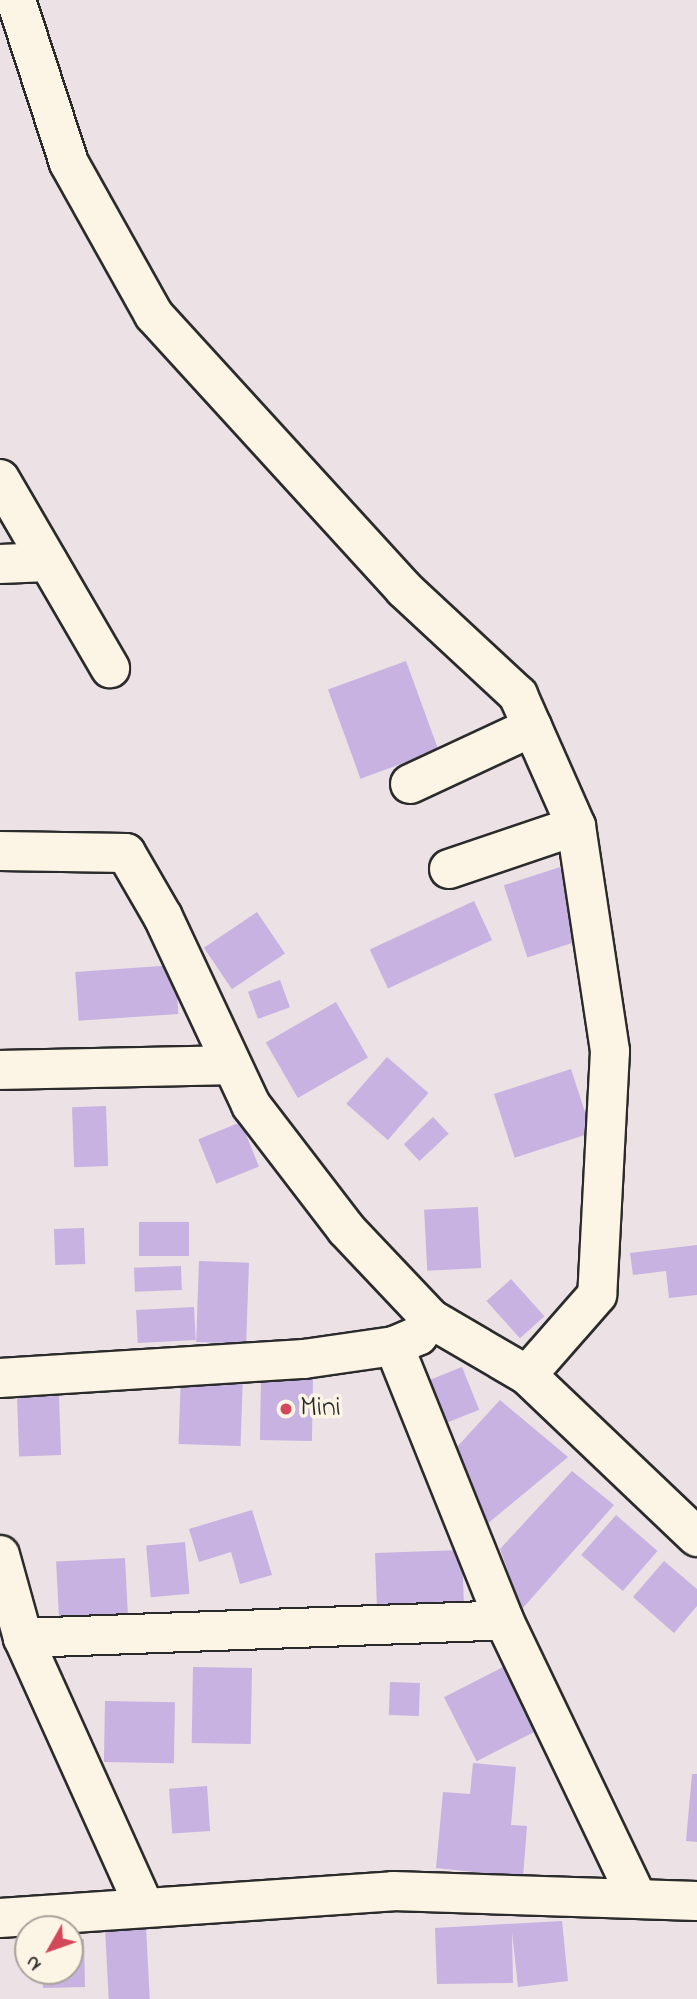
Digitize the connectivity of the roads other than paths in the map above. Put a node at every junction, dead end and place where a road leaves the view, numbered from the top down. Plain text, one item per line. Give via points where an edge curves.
1 (16, 0) edge
2 (0, 479) edge
3 (47, 562) junction
4 (0, 564) edge
5 (110, 668) dead end
6 (532, 727) junction
7 (410, 784) dead end
8 (576, 826) junction
9 (0, 851) edge
10 (449, 869) dead end
11 (231, 1065) junction
12 (0, 1070) edge
13 (431, 1319) junction
14 (394, 1346) junction
15 (527, 1376) junction
16 (0, 1378) edge
17 (697, 1536) edge
18 (0, 1555) edge
19 (504, 1620) junction
20 (23, 1638) junction
21 (637, 1898) junction
22 (697, 1901) edge
23 (144, 1906) junction
24 (0, 1918) edge

1 - 6 street via 69,163 154,315 404,589 518,695
2 - 3 street
3 - 4 street
3 - 5 street
6 - 7 street
6 - 8 street
8 - 10 street
8 - 15 street via 610,1051 597,1295
9 - 11 street via 126,853 163,917
11 - 12 street
11 - 13 street via 251,1105 324,1201
13 - 14 street via 418,1336
13 - 15 street
14 - 16 street via 304,1359
14 - 19 street
15 - 17 street
18 - 20 street
19 - 20 street
19 - 21 street
20 - 23 street
21 - 22 street
21 - 23 street via 393,1891
23 - 24 street

